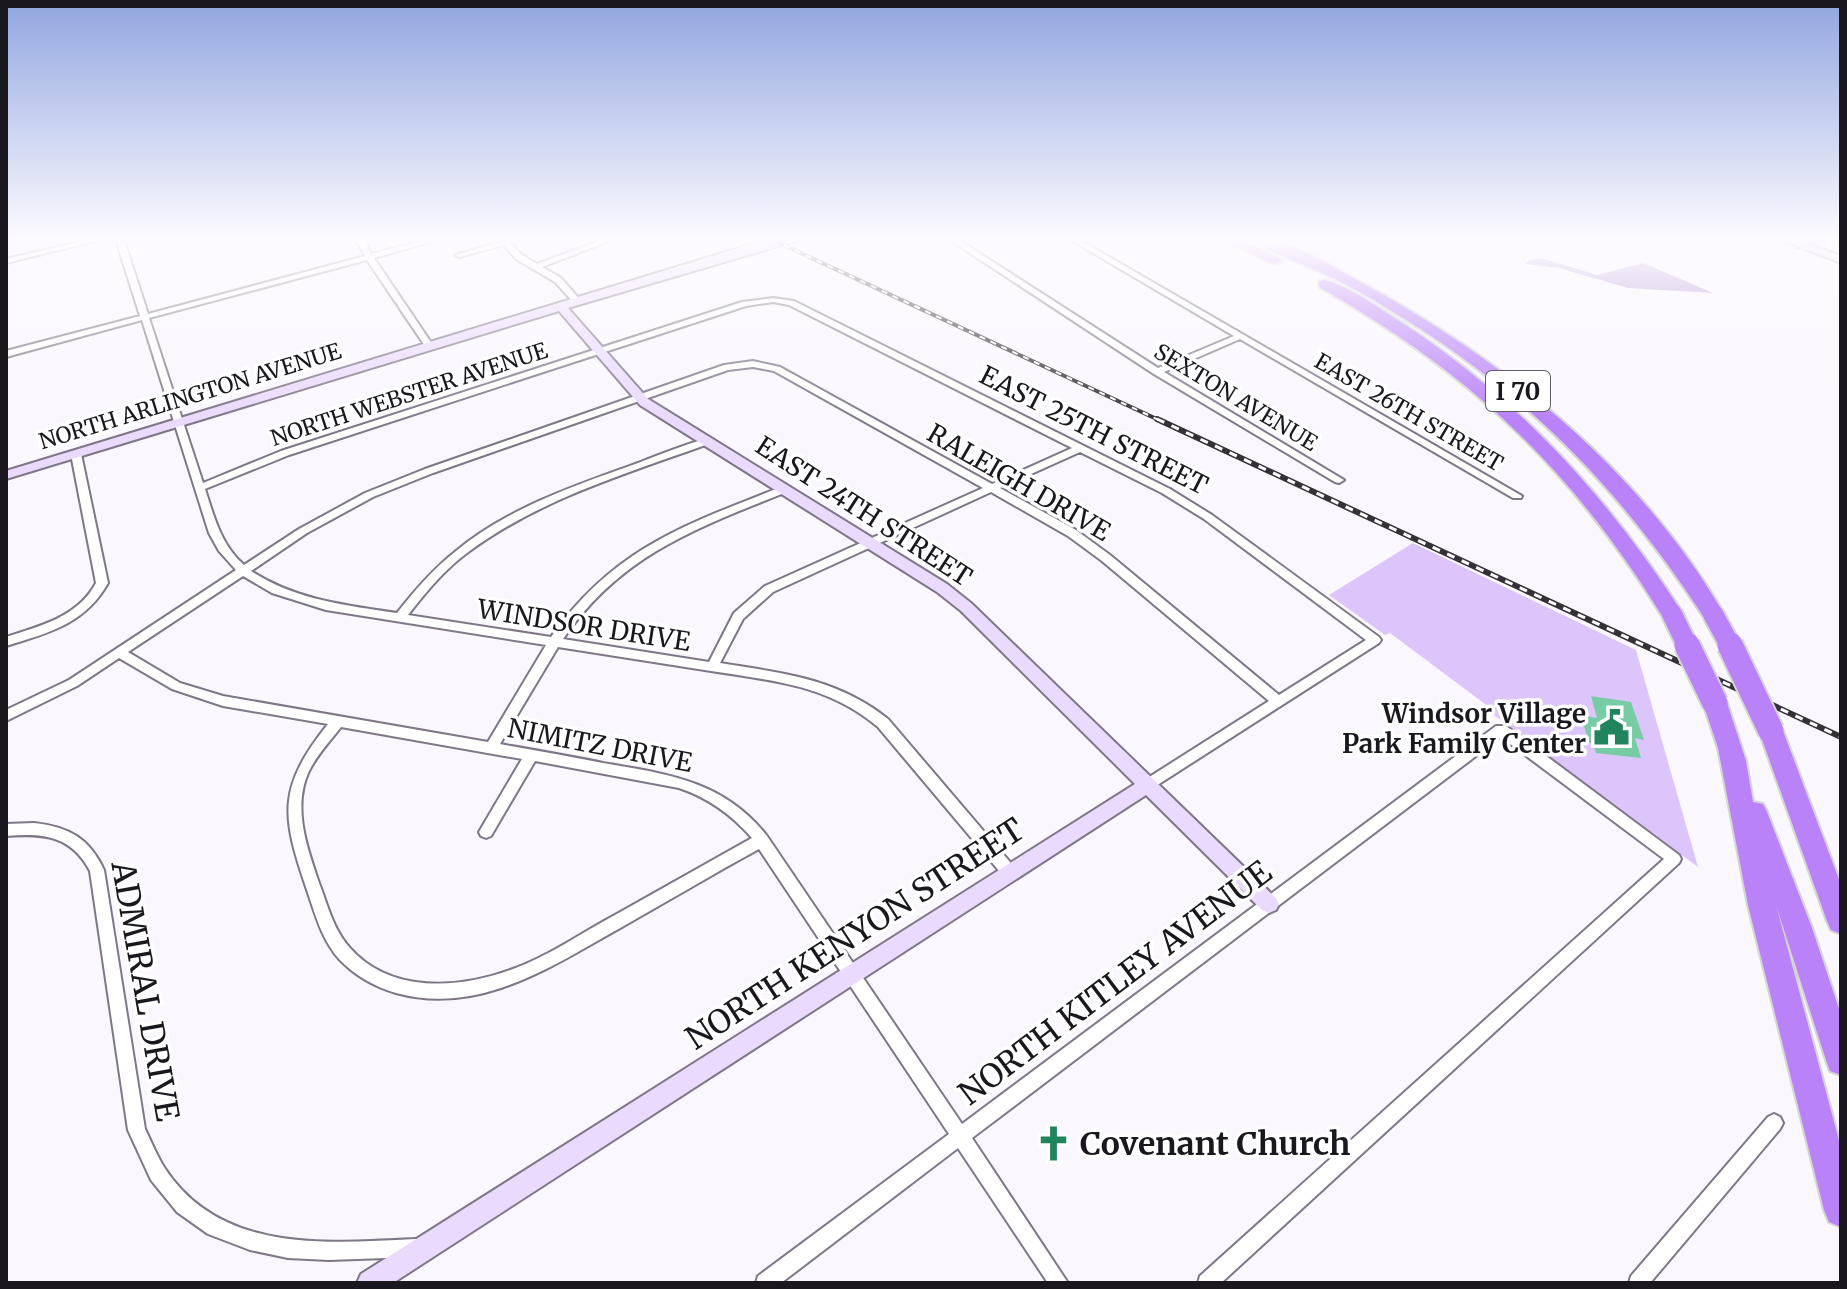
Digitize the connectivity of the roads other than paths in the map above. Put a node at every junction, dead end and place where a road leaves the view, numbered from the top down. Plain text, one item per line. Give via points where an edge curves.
1 (139, 300) edge
2 (208, 300) edge
3 (397, 300) edge
4 (584, 300) edge
5 (770, 300) joint
6 (1047, 300) edge
7 (1179, 300) edge
8 (1353, 300) edge
9 (1386, 300) edge
10 (578, 302) joint
11 (561, 307) junction
12 (144, 317) junction
13 (1241, 336) junction
14 (430, 347) junction
15 (600, 351) junction
16 (6, 354) edge
17 (1157, 372) junction
18 (641, 397) junction
19 (178, 423) junction
20 (708, 441) junction
21 (1080, 448) junction
22 (76, 454) junction
23 (6, 475) edge
24 (1339, 480) dead end
25 (199, 488) junction
26 (990, 488) junction
27 (785, 489) junction
28 (1517, 496) dead end
29 (870, 543) junction
30 (245, 572) junction
31 (400, 617) junction
32 (1375, 640) joint
33 (6, 642) edge
34 (556, 643) junction
35 (120, 653) junction
36 (712, 667) junction
37 (1278, 702) junction
38 (6, 716) edge
39 (337, 722) junction
40 (491, 748) junction
41 (1729, 749) junction
42 (531, 756) junction
43 (1148, 785) junction
44 (6, 830) edge
45 (486, 832) dead end
46 (762, 840) junction
47 (1010, 873) junction
48 (1269, 904) junction
49 (1841, 921) edge
50 (851, 975) junction
51 (1841, 1060) edge
52 (1774, 1123) dead end
53 (959, 1134) junction
54 (1841, 1210) edge
55 (425, 1247) junction
56 (370, 1283) edge
57 (765, 1283) edge
58 (1059, 1283) edge
59 (1207, 1283) edge
60 (1638, 1283) edge

1 - 12 street, WINDSOR DRIVE
2 - 12 street
3 - 14 street
4 - 10 street, NORTH ARLINGTON AVENUE
5 - 15 street, NORTH WEBSTER AVENUE
5 - 21 street, EAST 25TH STREET via 793,304
6 - 17 street, SEXTON AVENUE
7 - 13 street, EAST 26TH STREET
8 - 41 highway, I 70, bridge via 1482,388 1582,484 1630,546 1672,614 1715,703
9 - 49 highway, I 70, bridge via 1524,396 1632,502 1673,554 1747,676
10 - 11 street, NORTH ARLINGTON AVENUE
11 - 14 street, NORTH ARLINGTON AVENUE
11 - 15 street, EAST 24TH STREET
12 - 16 street
12 - 19 street, WINDSOR DRIVE
13 - 17 street
13 - 28 street, EAST 26TH STREET
14 - 19 street, NORTH ARLINGTON AVENUE
15 - 18 street, EAST 24TH STREET
15 - 25 street, NORTH WEBSTER AVENUE via 280,455
17 - 24 street, SEXTON AVENUE
18 - 20 street, EAST 24TH STREET
18 - 26 street, RALEIGH DRIVE via 729,367 777,369
18 - 30 street via 377,492 315,524
19 - 22 street, NORTH ARLINGTON AVENUE
19 - 25 street, WINDSOR DRIVE
20 - 27 street, EAST 24TH STREET
20 - 31 street via 513,519 454,558
21 - 26 street
21 - 32 street, EAST 25TH STREET via 1202,513
22 - 23 street, NORTH ARLINGTON AVENUE
22 - 33 street via 102,583 90,602 70,617
25 - 30 street, WINDSOR DRIVE via 217,540
26 - 29 street
26 - 37 street, RALEIGH DRIVE via 1091,546
27 - 29 street, EAST 24TH STREET
27 - 34 street via 681,532 634,559 591,595
29 - 36 street via 759,596 736,619
29 - 43 street, EAST 24TH STREET via 966,607
30 - 31 street, WINDSOR DRIVE via 310,602
30 - 35 street
31 - 34 street, WINDSOR DRIVE
32 - 37 street, NORTH KENYON STREET
34 - 36 street, WINDSOR DRIVE
34 - 40 street
35 - 38 street
35 - 39 street, NIMITZ DRIVE via 159,678 206,697
36 - 47 street, WINDSOR DRIVE via 809,683 870,711
37 - 43 street, NORTH KENYON STREET
39 - 40 street, NIMITZ DRIVE
39 - 46 street via 303,770 294,801 295,822 337,947 357,967 395,986 461,990 518,975
40 - 42 street, NIMITZ DRIVE
41 - 51 highway, I 70 via 1798,928
41 - 54 highway via 1762,905
42 - 45 street
42 - 46 street, NIMITZ DRIVE via 700,789 740,815
43 - 47 street, NORTH KENYON STREET
43 - 48 street, EAST 24TH STREET
44 - 55 street, ADMIRAL DRIVE via 57,832 91,855 137,1130 151,1163 176,1197 222,1231 268,1247 334,1252
46 - 50 street, NIMITZ DRIVE
47 - 50 street, NORTH KENYON STREET
48 - 53 street, NORTH KITLEY AVENUE
48 - 59 street, NORTH KITLEY AVENUE via 1501,730 1674,859
50 - 53 street, NIMITZ DRIVE
50 - 55 street, NORTH KENYON STREET
52 - 60 street
53 - 57 street, NORTH KITLEY AVENUE
53 - 58 street, NIMITZ DRIVE
55 - 56 street, NORTH KENYON STREET

